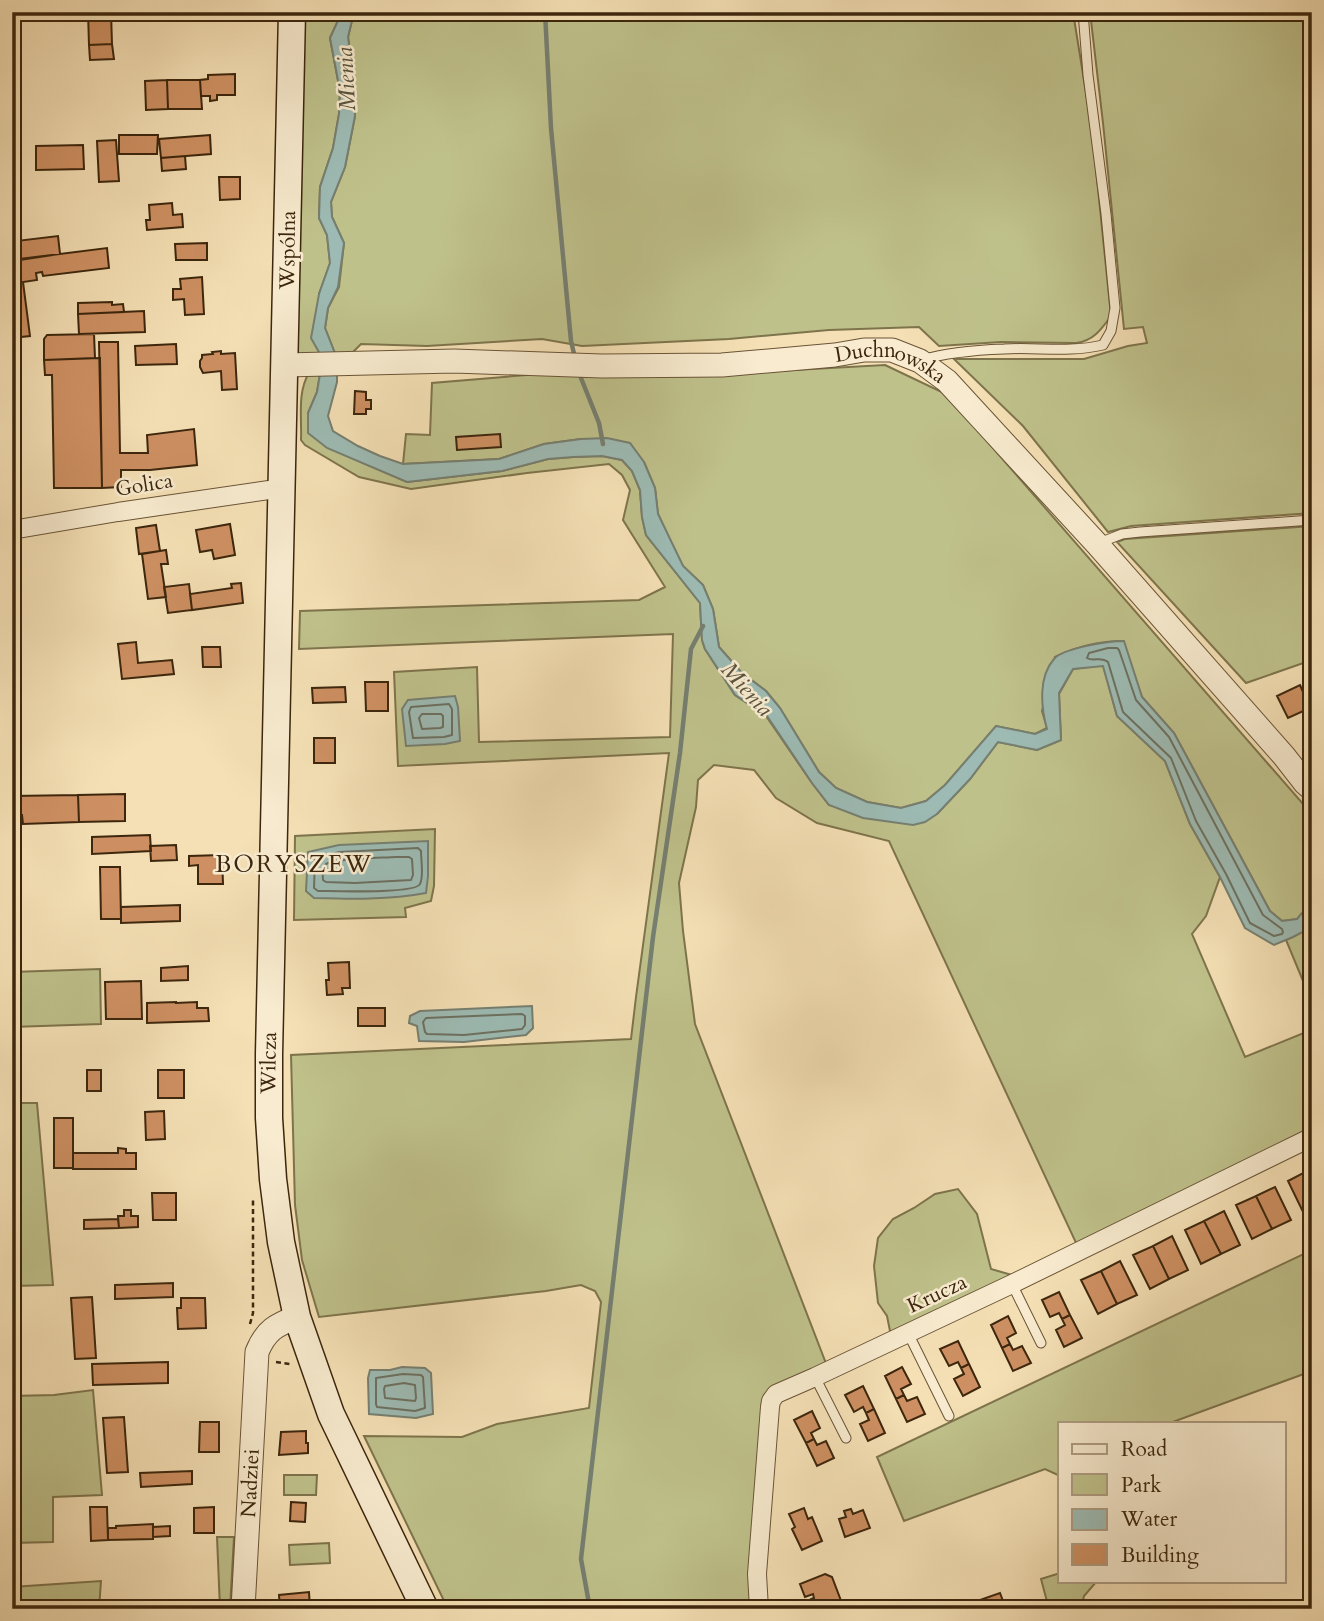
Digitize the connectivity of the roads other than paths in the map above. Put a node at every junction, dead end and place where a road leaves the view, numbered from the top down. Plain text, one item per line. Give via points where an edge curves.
1 (292, 12) edge
2 (1083, 12) edge
3 (920, 361) junction
4 (297, 365) junction
5 (283, 488) junction
6 (1312, 520) edge
7 (12, 530) edge
8 (1097, 544) junction
9 (1312, 789) edge
10 (1312, 1137) edge
11 (1012, 1284) junction
12 (297, 1317) junction
13 (908, 1333) junction
14 (1041, 1343) dead end
15 (815, 1377) junction
16 (949, 1416) dead end
17 (846, 1438) dead end
18 (243, 1609) edge
19 (425, 1609) edge
20 (759, 1609) edge

1 - 4 main road, Wspólna via 284,263
2 - 3 lane via 1115,308 1111,331 1103,345 1083,350 958,352
3 - 4 street, Duchnowska via 892,350 864,350 722,365 454,361
3 - 8 street, Duchnowska via 947,381
4 - 5 main road, Wspólna
5 - 7 street, Golica
5 - 12 main road, Wilcza via 269,1118 281,1242
6 - 8 lane via 1122,534
8 - 9 street, Duchnowska
10 - 11 street, Krucza
11 - 13 street, Krucza
11 - 14 lane
12 - 18 street, Nadziei via 267,1334 257,1352
12 - 19 main road, Wilcza via 331,1414
13 - 15 street, Krucza
13 - 16 lane
15 - 17 lane
15 - 20 street, Krucza via 776,1394 771,1401 757,1574

